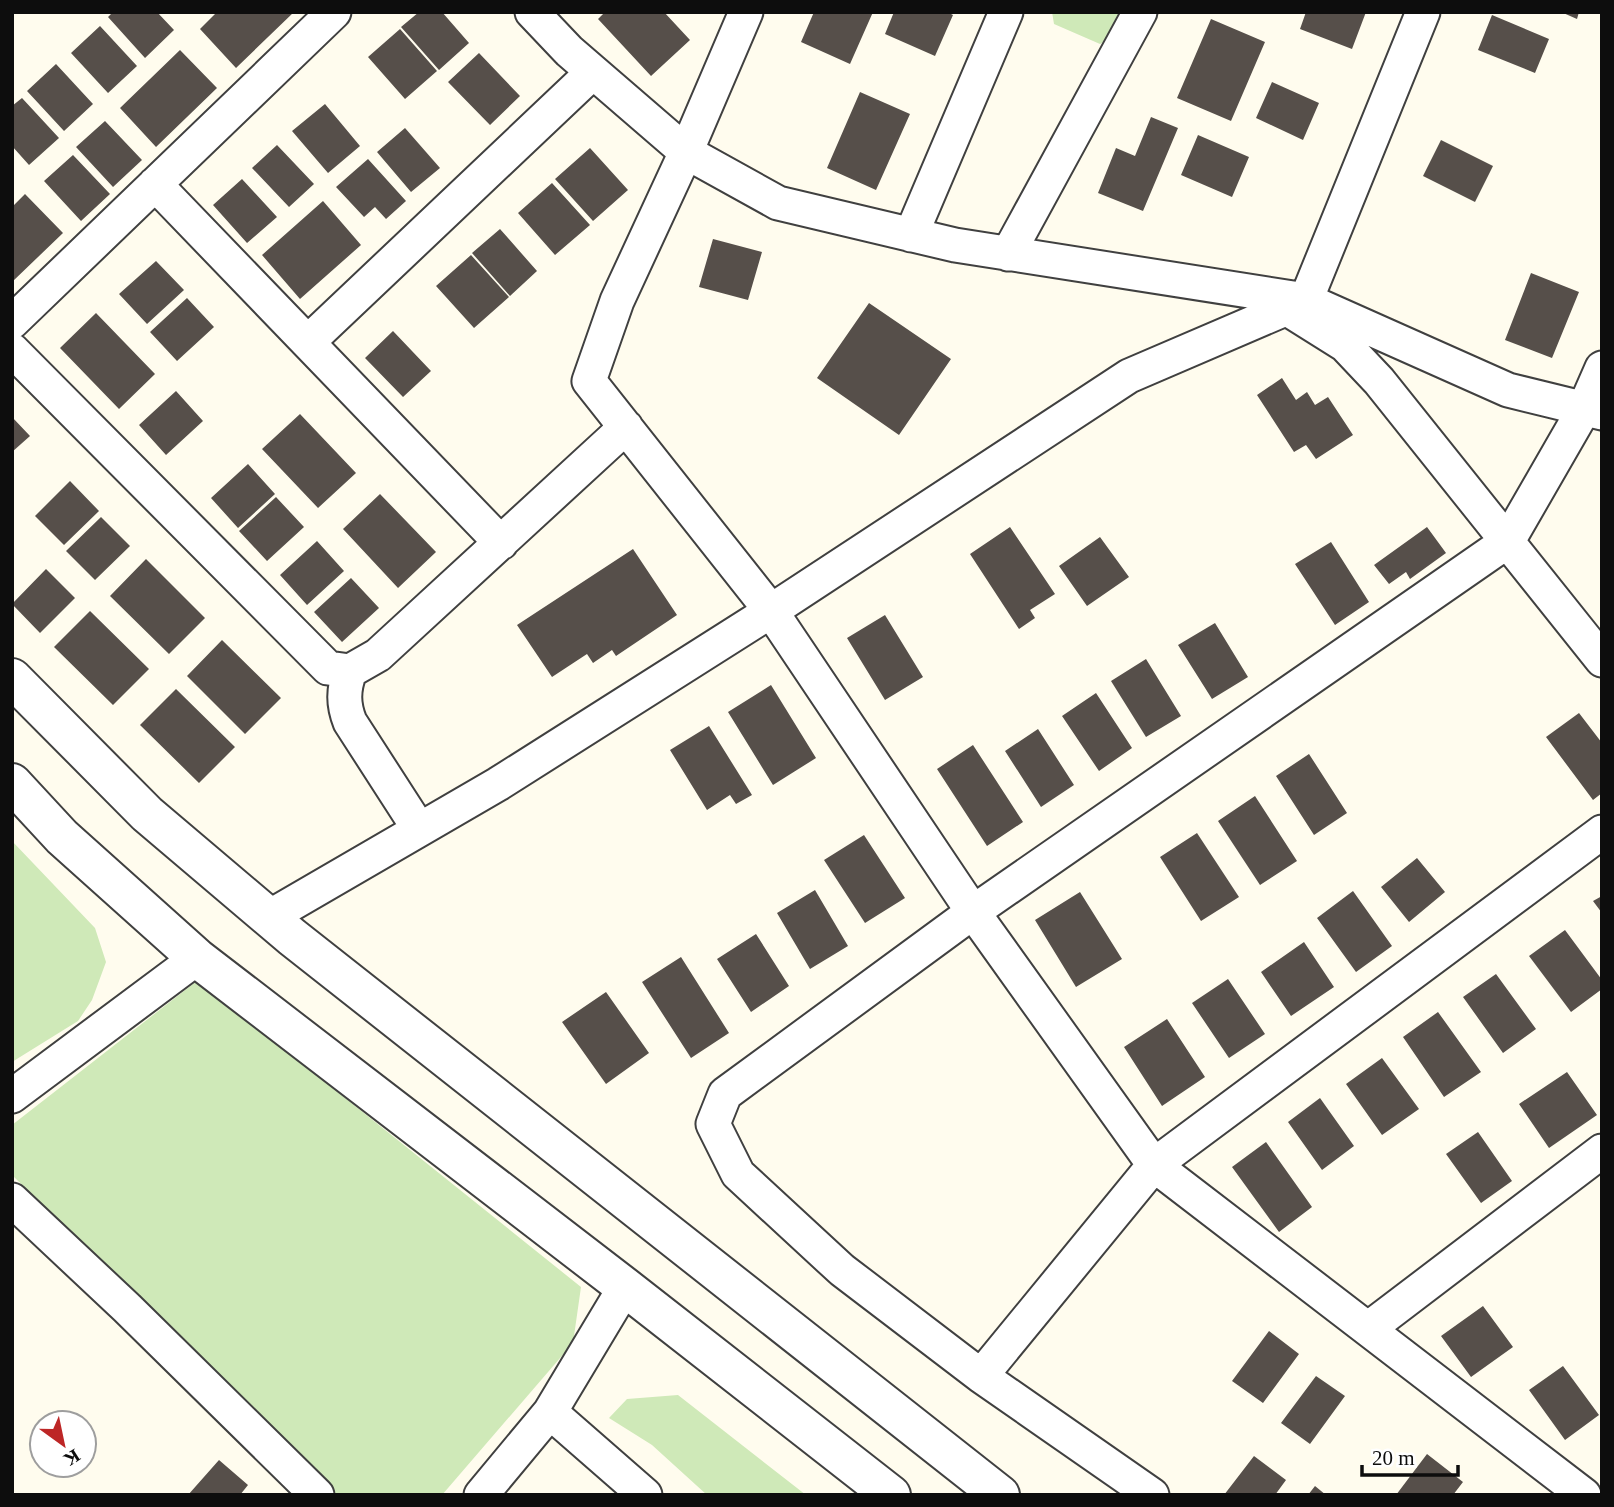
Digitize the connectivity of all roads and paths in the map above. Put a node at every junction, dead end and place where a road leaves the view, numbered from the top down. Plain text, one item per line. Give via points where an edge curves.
1 (334, 12) edge
2 (532, 12) edge
3 (746, 12) edge
4 (1006, 12) edge
5 (1140, 12) edge
6 (1423, 12) edge
7 (593, 72) junction
8 (686, 152) junction
9 (155, 184) junction
10 (911, 235) junction
11 (1008, 254) junction
12 (1296, 304) junction
13 (12, 322) edge
14 (307, 342) junction
15 (12, 350) edge
16 (1602, 368) edge
17 (1593, 411) edge
18 (625, 427) junction
19 (1508, 541) junction
20 (501, 542) junction
21 (771, 611) junction
22 (1602, 660) edge
23 (349, 671) junction
24 (12, 678) edge
25 (12, 783) edge
26 (419, 829) junction
27 (1602, 832) edge
28 (973, 912) junction
29 (269, 917) junction
30 (197, 958) junction
31 (12, 1097) edge
32 (1602, 1151) edge
33 (1154, 1165) junction
34 (12, 1200) edge
35 (625, 1287) junction
36 (1368, 1329) junction
37 (981, 1376) junction
38 (550, 1412) junction
39 (1602, 1479) edge
40 (1584, 1494) edge
41 (317, 1495) edge
42 (481, 1495) edge
43 (645, 1495) edge
44 (891, 1495) edge
45 (1000, 1495) edge
46 (1152, 1495) edge

1 - 9 street
2 - 7 street
3 - 8 street
4 - 10 street
5 - 11 street
6 - 12 street
7 - 8 street
7 - 14 street
8 - 10 street via 778,203
8 - 18 street via 617,301 589,381
9 - 13 street
9 - 14 street
10 - 11 street
11 - 12 street
12 - 17 street via 1508,390
12 - 19 street via 1380,382
12 - 21 street via 1129,376
14 - 20 street
15 - 23 street via 328,668
16 - 17 street
17 - 19 street
18 - 20 street
18 - 21 street
19 - 22 street
19 - 28 street
20 - 23 street via 378,655
21 - 26 street
21 - 28 street
23 - 26 street via 344,694 350,722
24 - 29 street via 147,814
25 - 30 street via 62,837
26 - 29 street
27 - 33 street
28 - 33 street
28 - 37 street via 724,1094 713,1124 738,1174 842,1270
29 - 45 street
30 - 31 street
30 - 35 street
32 - 36 street
33 - 36 street
33 - 37 street
34 - 41 street
35 - 38 street
35 - 44 street
36 - 40 street
37 - 46 street
38 - 42 street
38 - 43 street
39 - 40 street

